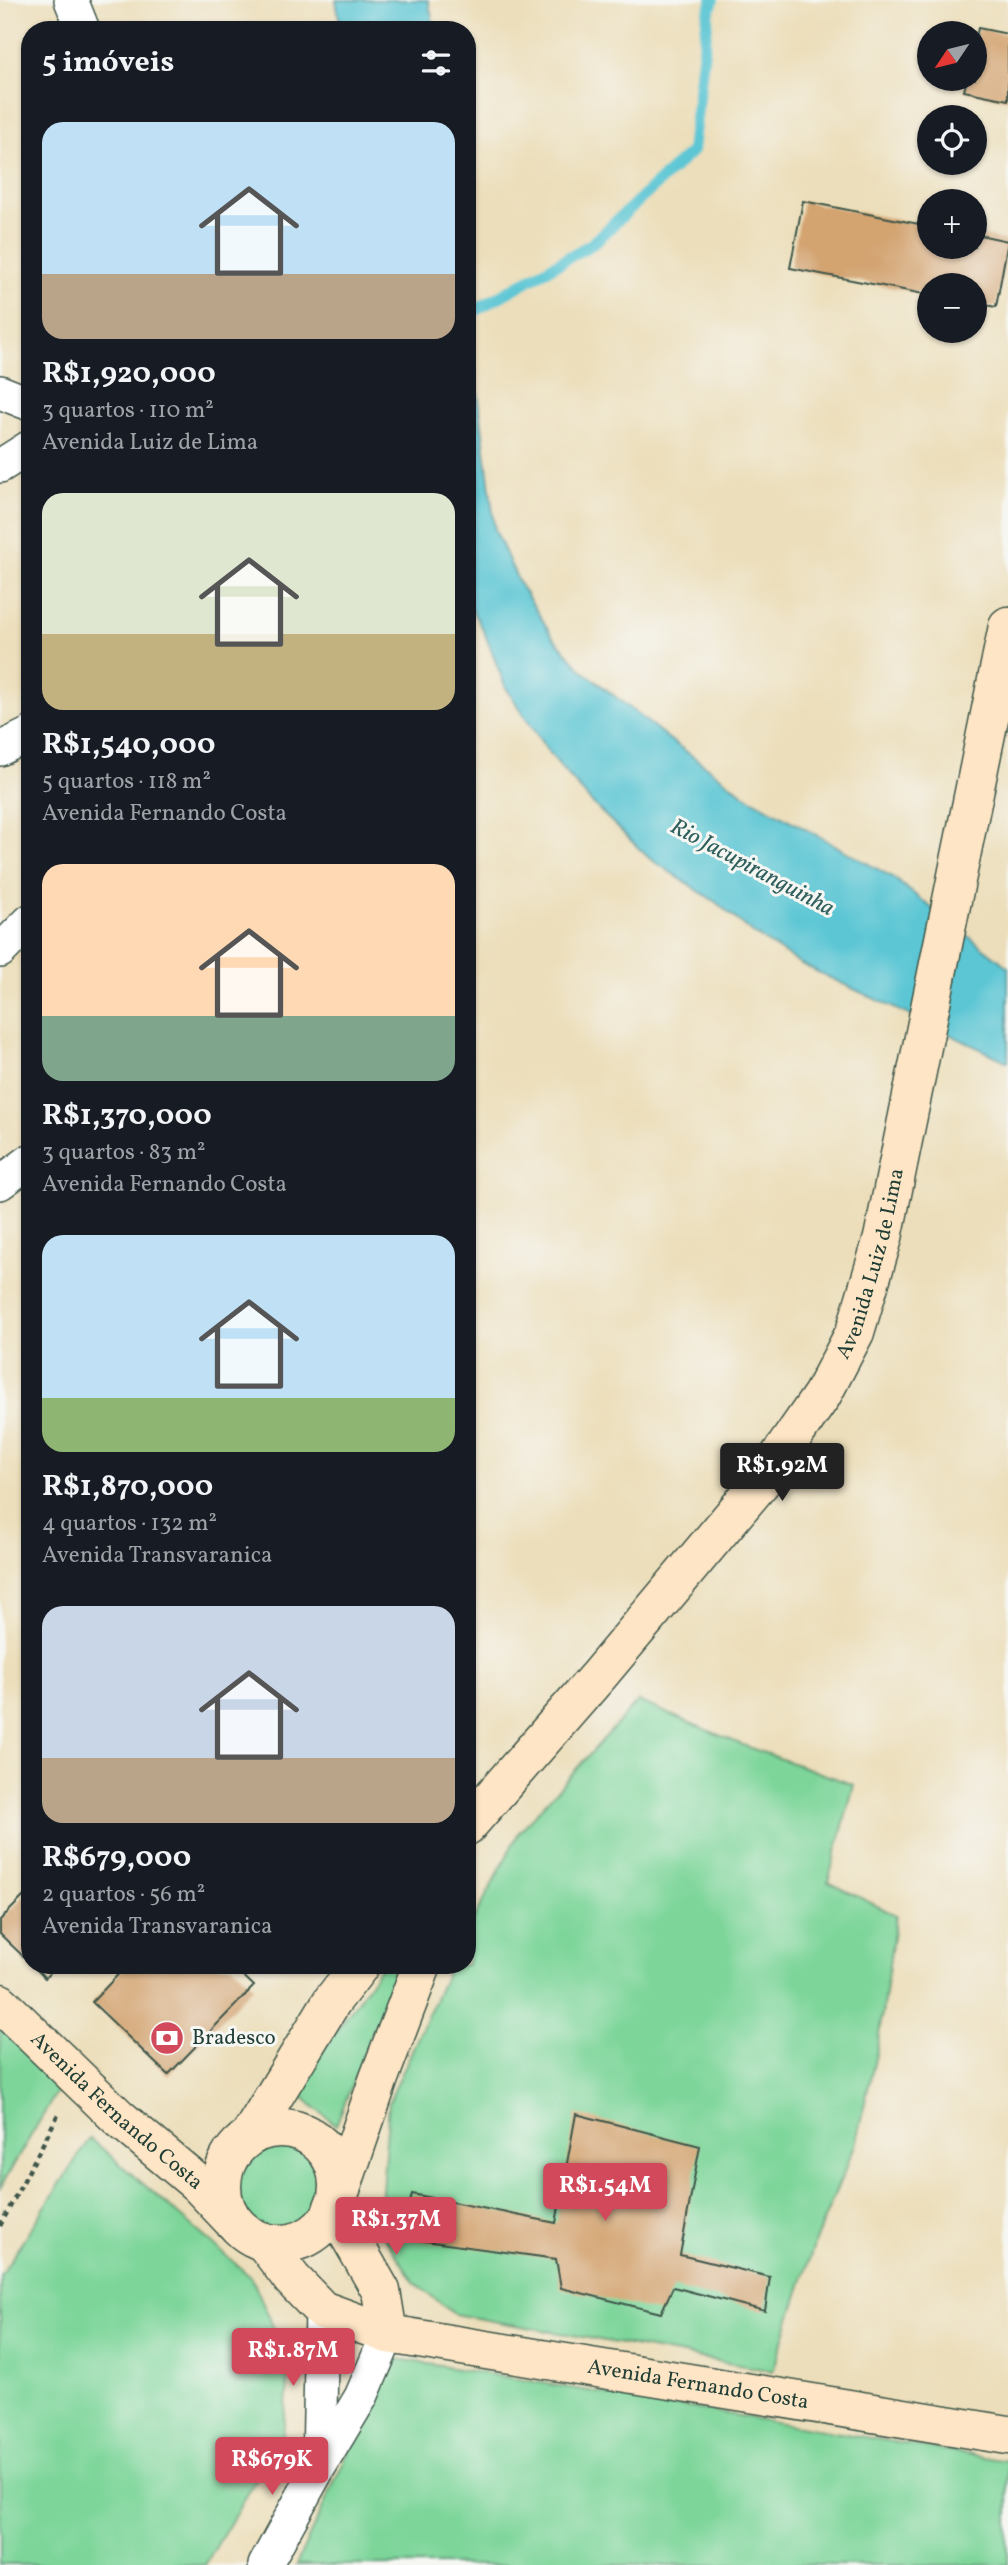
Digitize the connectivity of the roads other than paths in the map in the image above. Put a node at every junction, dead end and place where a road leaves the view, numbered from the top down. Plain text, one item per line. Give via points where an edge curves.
1 (71, 0) edge
2 (79, 21) edge
3 (0, 392) edge
4 (21, 400) edge
5 (21, 453) edge
6 (0, 466) edge
7 (1008, 626) edge
8 (21, 738) edge
9 (0, 749) edge
10 (21, 930) edge
11 (0, 951) edge
12 (21, 1168) edge
13 (0, 1183) edge
14 (499, 1789) junction
15 (476, 1816) edge
16 (476, 1836) edge
17 (353, 1974) edge
18 (419, 1974) edge
19 (0, 2003) edge
20 (249, 2137) junction
21 (335, 2202) junction
22 (233, 2221) junction
23 (264, 2242) junction
24 (321, 2309) junction
25 (388, 2334) junction
26 (1008, 2435) edge
27 (319, 2467) junction
28 (270, 2561) edge

1 - 2 street
3 - 4 street
5 - 6 street
7 - 14 street, Avenida Luiz de Lima via 906,1132 883,1238 855,1332 822,1395 765,1477
8 - 9 street
10 - 11 street
12 - 13 street
14 - 15 street, Avenida Luiz de Lima
14 - 16 street, Avenida Luiz de Lima
17 - 20 street
18 - 21 street
19 - 22 street, Avenida Fernando Costa
20 - 21 street via 266,2129 285,2128 320,2144 332,2159 338,2178
20 - 22 street via 235,2149 222,2185 224,2204
21 - 23 street via 318,2231 302,2241
21 - 25 street via 381,2291
22 - 23 street
23 - 24 street, Avenida Fernando Costa
24 - 25 street, Avenida Fernando Costa
24 - 27 street
25 - 26 street, Avenida Fernando Costa
25 - 27 street via 361,2397
27 - 28 street

